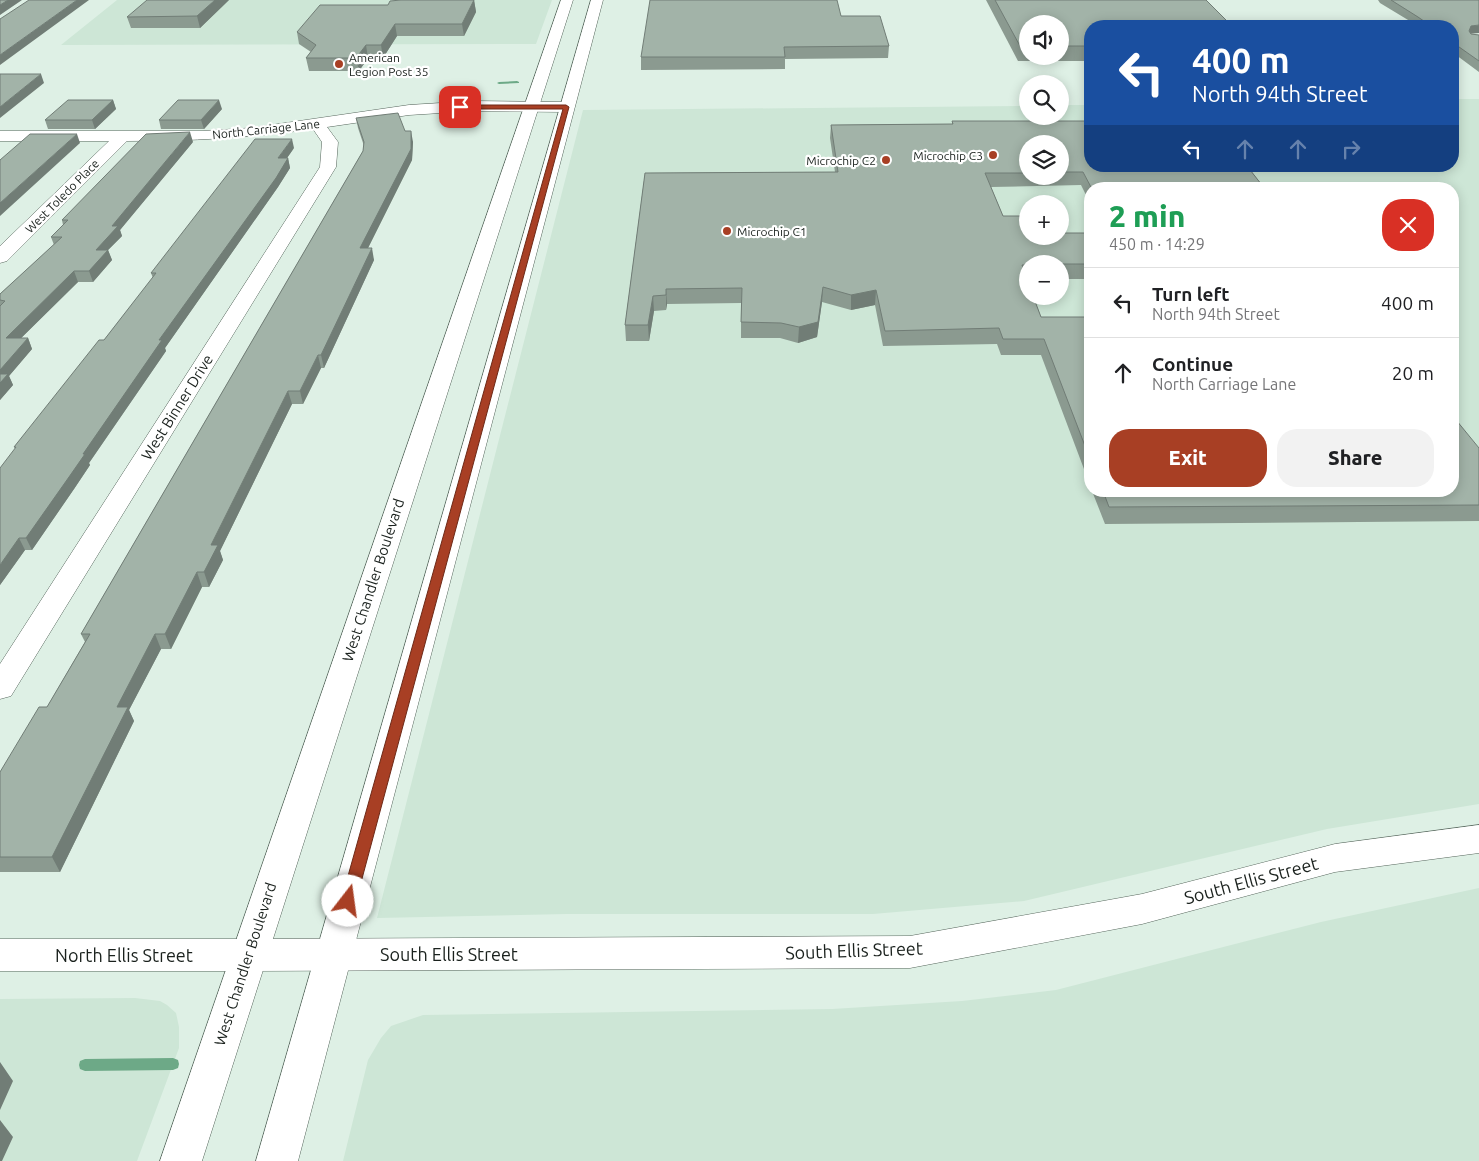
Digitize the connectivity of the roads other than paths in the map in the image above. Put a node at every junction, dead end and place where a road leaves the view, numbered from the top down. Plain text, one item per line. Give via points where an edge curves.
1 (567, 0) edge
2 (597, 0) edge
3 (531, 105) junction
4 (566, 107) junction
5 (317, 123) junction
6 (0, 136) edge
7 (123, 136) junction
8 (0, 257) edge
9 (0, 688) edge
10 (1479, 839) edge
11 (0, 955) edge
12 (247, 955) junction
13 (333, 955) junction
14 (181, 1161) edge
15 (277, 1161) edge

1 - 3 main road, West Chandler Boulevard
2 - 4 main road
3 - 4 main road, North Carriage Lane
3 - 5 main road, North Carriage Lane via 409,110
3 - 12 main road, West Chandler Boulevard
4 - 13 main road
5 - 7 main road, North Carriage Lane via 251,133
5 - 9 main road, West Binner Drive via 330,142 328,167
6 - 7 main road, North Carriage Lane
7 - 8 main road, West Toledo Place
10 - 13 main road, South Ellis Street via 1335,858 1142,909 910,952
11 - 12 main road, North Ellis Street
12 - 13 main road, South Ellis Street
12 - 14 main road, West Chandler Boulevard
13 - 15 main road

